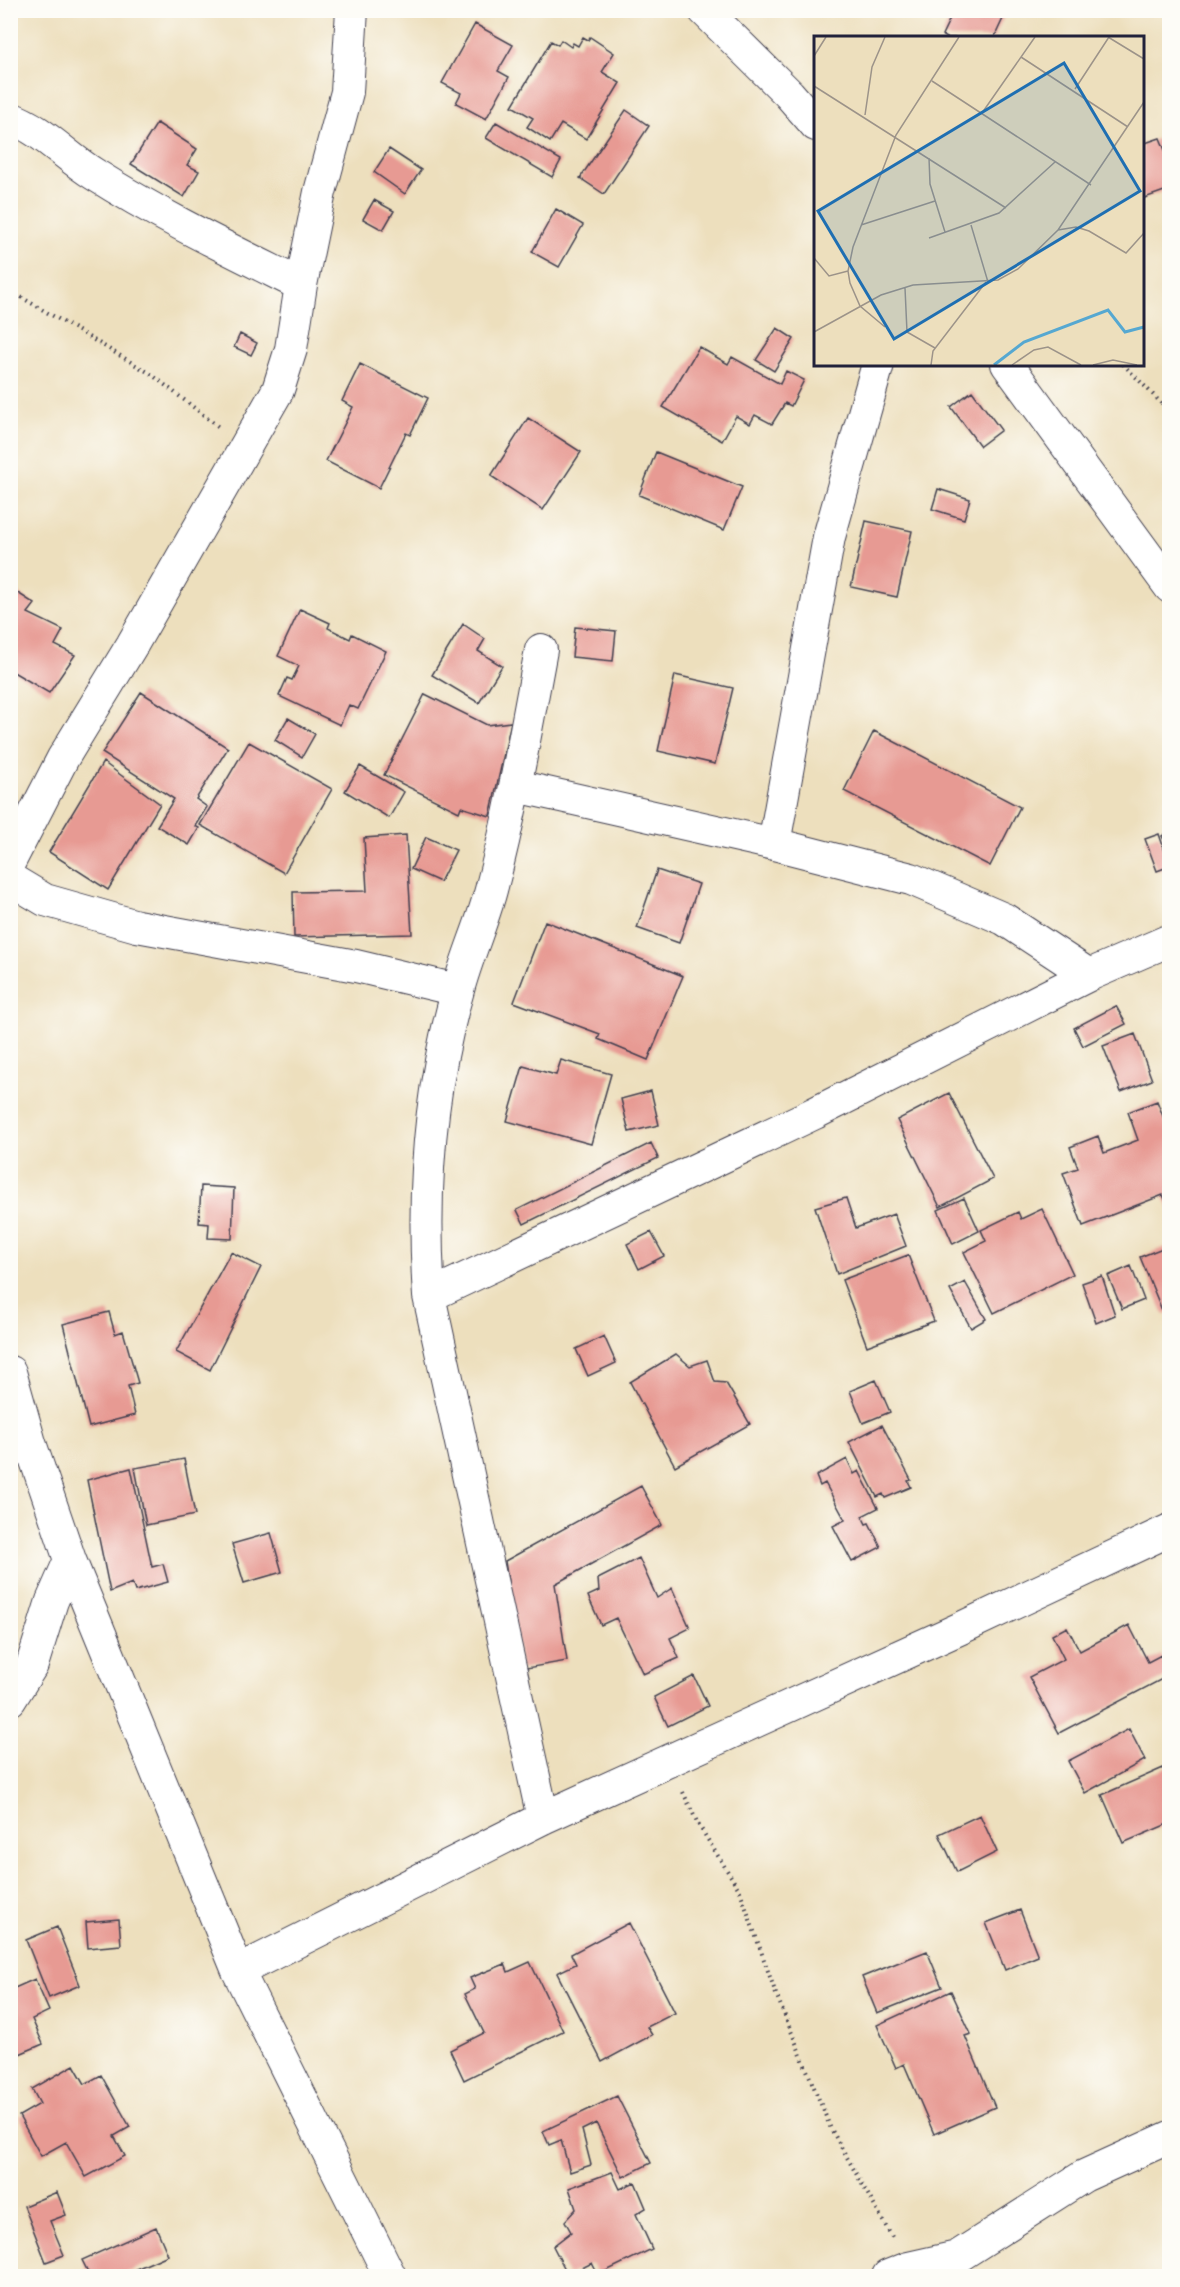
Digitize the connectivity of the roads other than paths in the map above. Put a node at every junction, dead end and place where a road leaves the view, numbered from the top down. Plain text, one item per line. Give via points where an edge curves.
1 (351, 10) edge
2 (704, 10) edge
3 (10, 118) edge
4 (814, 123) edge
5 (301, 285) junction
6 (877, 366) edge
7 (1008, 366) edge
8 (1170, 587) edge
9 (541, 650) dead end
10 (516, 786) junction
11 (774, 844) junction
12 (10, 861) edge
13 (10, 879) edge
14 (1170, 940) edge
15 (1089, 975) junction
16 (458, 990) junction
17 (429, 1296) junction
18 (10, 1372) edge
19 (1170, 1530) edge
20 (70, 1560) junction
21 (10, 1700) edge
22 (543, 1818) junction
23 (238, 1971) junction
24 (1170, 2137) edge
25 (961, 2267) edge
26 (898, 2272) edge
27 (390, 2277) edge

1 - 5 street via 347,92 320,192
2 - 4 street
3 - 5 street via 47,139 92,174 189,230
5 - 12 street via 288,359 278,390 63,758
6 - 11 street via 829,537
7 - 8 street
9 - 10 street
10 - 11 street
10 - 16 street via 490,892
11 - 15 street via 910,879 957,897 1004,919
13 - 16 street via 45,900 136,926 356,966
14 - 15 street
15 - 17 street via 815,1113
16 - 17 street via 433,1106 424,1231
17 - 22 street
18 - 20 street
19 - 22 street
20 - 21 street via 32,1665
20 - 23 street
22 - 23 street
23 - 27 street
24 - 25 street via 1084,2176
25 - 26 street

